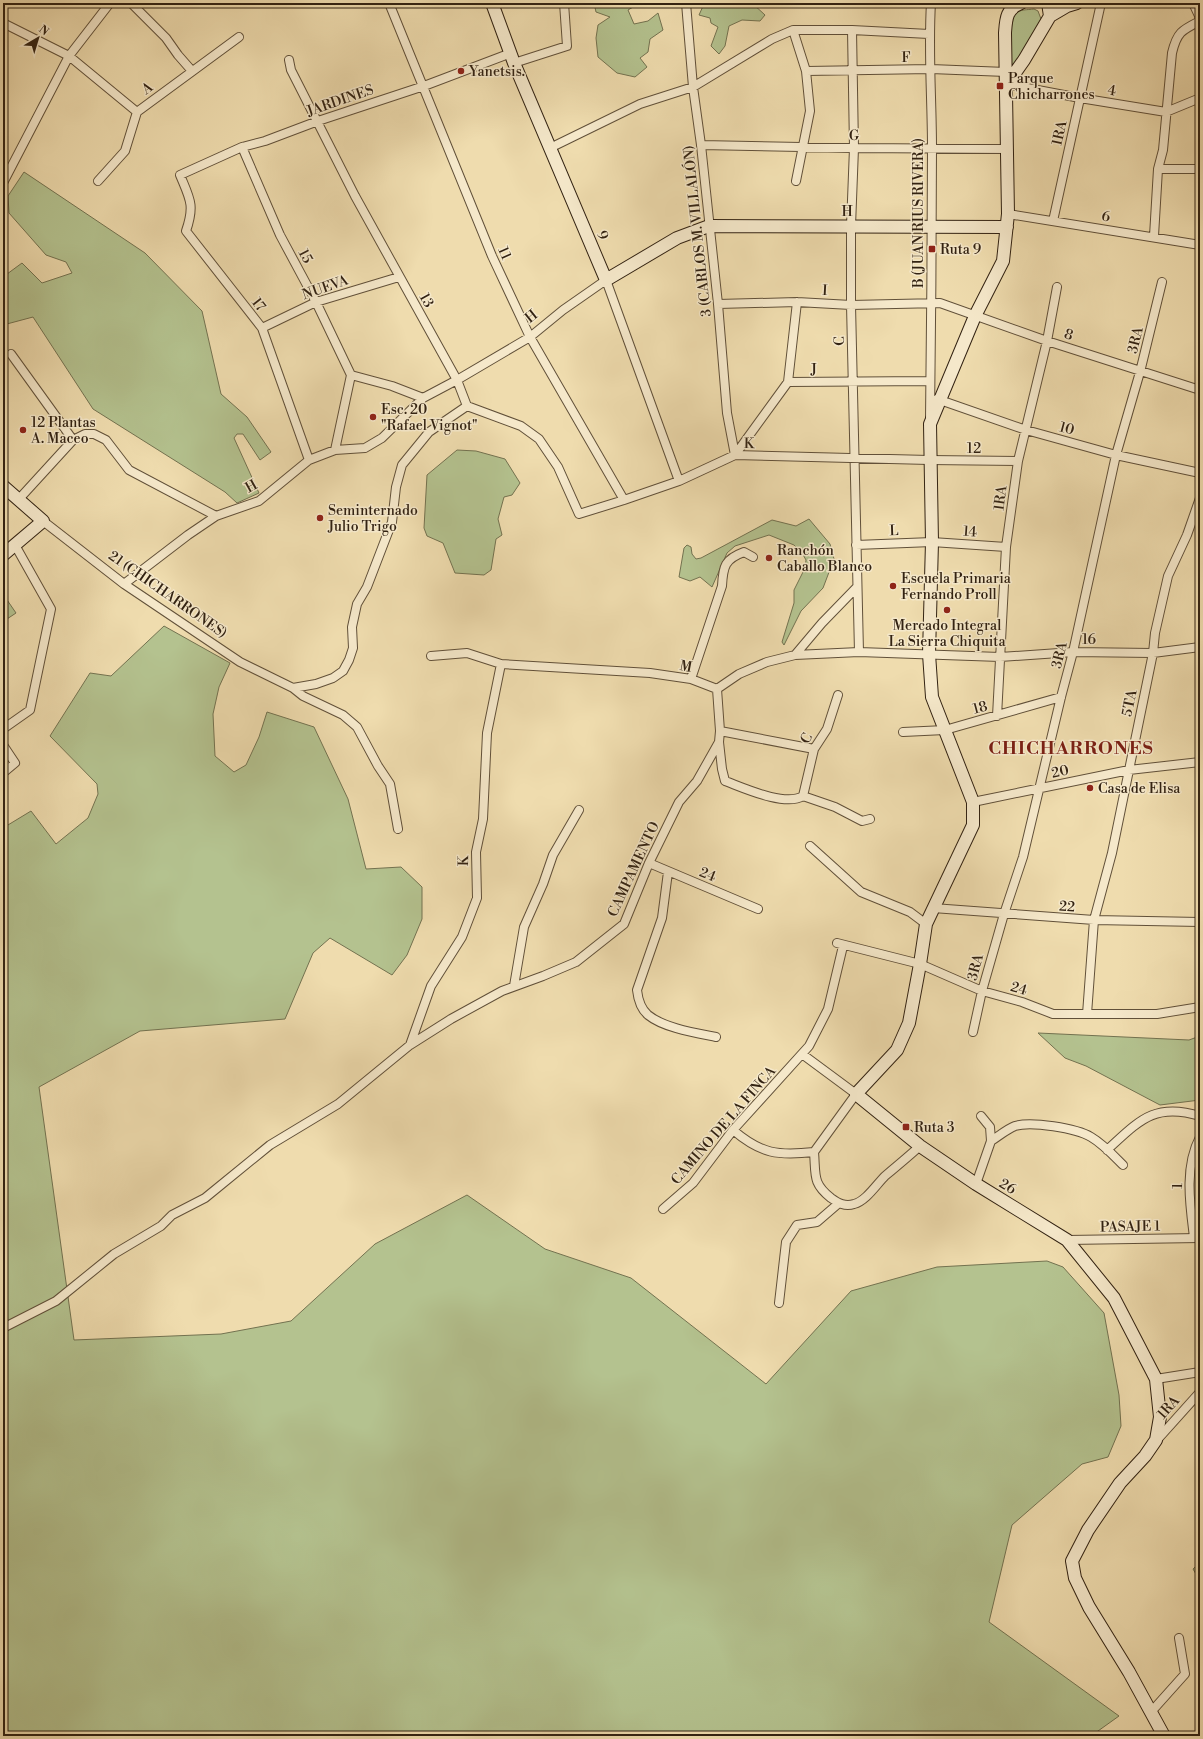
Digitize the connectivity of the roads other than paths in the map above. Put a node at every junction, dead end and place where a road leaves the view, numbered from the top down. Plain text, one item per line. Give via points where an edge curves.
1 (110, 3) edge
2 (131, 3) edge
3 (389, 3) edge
4 (492, 3) edge
5 (564, 3) edge
6 (686, 3) edge
7 (931, 3) edge
8 (1021, 3) edge
9 (1048, 3) edge
10 (1077, 3) edge
11 (1101, 3) edge
12 (1193, 3) edge
13 (1050, 16) junction
14 (1200, 19) edge
15 (3, 23) edge
16 (793, 30) junction
17 (852, 30) junction
18 (929, 34) junction
19 (239, 37) dead end
20 (69, 56) junction
21 (513, 58) junction
22 (289, 60) dead end
23 (931, 69) junction
24 (192, 71) junction
25 (806, 71) junction
26 (852, 71) junction
27 (1006, 78) junction
28 (424, 86) junction
29 (693, 87) junction
30 (1080, 98) junction
31 (1200, 98) edge
32 (137, 112) junction
33 (1166, 112) junction
34 (318, 121) junction
35 (701, 145) junction
36 (242, 147) junction
37 (803, 147) junction
38 (550, 148) junction
39 (854, 148) junction
40 (932, 148) junction
41 (1007, 149) junction
42 (1158, 169) junction
43 (1200, 169) edge
44 (180, 175) joint
45 (98, 181) dead end
46 (796, 182) dead end
47 (3, 183) edge
48 (1008, 214) junction
49 (1053, 221) junction
50 (709, 226) junction
51 (851, 226) junction
52 (931, 226) junction
53 (1007, 227) junction
54 (1154, 236) junction
55 (1200, 245) edge
56 (399, 277) junction
57 (606, 280) junction
58 (1162, 282) dead end
59 (1057, 287) dead end
60 (316, 302) junction
61 (797, 302) junction
62 (718, 304) junction
63 (930, 304) junction
64 (851, 305) junction
65 (974, 316) junction
66 (262, 328) junction
67 (530, 337) junction
68 (1047, 341) junction
69 (11, 354) dead end
70 (1140, 372) junction
71 (351, 375) junction
72 (456, 380) junction
73 (930, 381) junction
74 (788, 382) junction
75 (853, 383) junction
76 (1200, 390) edge
77 (423, 398) junction
78 (935, 399) junction
79 (468, 406) junction
80 (1026, 430) junction
81 (73, 440) junction
82 (335, 450) junction
83 (1116, 455) junction
84 (735, 456) junction
85 (854, 458) junction
86 (309, 460) junction
87 (929, 460) junction
88 (1018, 461) junction
89 (1200, 474) edge
90 (679, 480) junction
91 (3, 486) edge
92 (1200, 498) edge
93 (19, 499) junction
94 (624, 500) junction
95 (216, 516) junction
96 (43, 521) junction
97 (932, 542) junction
98 (15, 545) junction
99 (856, 545) junction
100 (1006, 547) junction
101 (3, 556) edge
102 (753, 557) dead end
103 (124, 584) junction
104 (856, 588) junction
105 (1200, 647) edge
106 (859, 652) junction
107 (1073, 652) junction
108 (1153, 653) junction
109 (929, 654) junction
110 (795, 655) junction
111 (431, 656) dead end
112 (1000, 657) junction
113 (501, 664) junction
114 (691, 679) junction
115 (293, 688) junction
116 (717, 689) junction
117 (838, 695) dead end
118 (1061, 697) junction
119 (997, 716) junction
120 (3, 729) edge
121 (945, 730) junction
122 (720, 731) junction
123 (903, 732) dead end
124 (719, 742) junction
125 (3, 745) edge
126 (814, 749) junction
127 (1200, 762) edge
128 (1129, 770) junction
129 (3, 773) edge
130 (1040, 789) junction
131 (803, 796) junction
132 (973, 802) junction
133 (579, 810) dead end
134 (870, 819) dead end
135 (398, 829) dead end
136 (810, 846) dead end
137 (649, 863) junction
138 (668, 872) junction
139 (933, 908) junction
140 (758, 909) dead end
141 (1004, 914) junction
142 (1094, 920) junction
143 (1200, 922) edge
144 (926, 924) junction
145 (840, 945) joint
146 (920, 964) junction
147 (514, 986) junction
148 (982, 991) junction
149 (1200, 1006) edge
150 (1087, 1014) junction
151 (974, 1032) dead end
152 (716, 1037) dead end
153 (410, 1045) junction
154 (802, 1054) junction
155 (856, 1094) junction
156 (982, 1116) dead end
157 (1200, 1116) edge
158 (732, 1130) junction
159 (1200, 1137) edge
160 (991, 1141) junction
161 (920, 1146) junction
162 (1107, 1150) junction
163 (814, 1152) junction
164 (1123, 1165) dead end
165 (976, 1184) junction
166 (839, 1203) junction
167 (663, 1209) dead end
168 (1197, 1238) edge
169 (1067, 1240) junction
170 (779, 1303) dead end
171 (3, 1328) edge
172 (1200, 1372) edge
173 (1156, 1379) junction
174 (1200, 1392) edge
175 (1156, 1440) junction
176 (1179, 1638) dead end
177 (1152, 1712) junction
178 (1164, 1736) edge

1 - 20 street
2 - 24 street via 166,38
3 - 28 street, 11
4 - 21 street, 9
5 - 21 street, JARDINES via 567,46
6 - 29 street, 3 (CARLOS M. VILLALÓN)
7 - 18 street, B (JUAN RIUS RIVERA)
8 - 27 street via 1014,6 1006,16
9 - 13 street
10 - 13 street
11 - 30 street, 1RA
12 - 14 street
13 - 27 street via 1024,60
14 - 33 street via 1182,30 1175,38
15 - 20 street
16 - 17 street
16 - 25 street
16 - 29 street via 772,39
17 - 18 street
17 - 26 street, C
18 - 23 street, B (JUAN RIUS RIVERA)
19 - 24 street, A
20 - 32 street
20 - 47 street
21 - 28 street, JARDINES
21 - 38 street, 9
22 - 34 street, 13
23 - 26 street, F
23 - 27 street, F
23 - 40 street, B (JUAN RIUS RIVERA)
24 - 32 street, A
25 - 26 street, F
25 - 37 street via 810,111
26 - 39 street, C
27 - 30 street, 4
27 - 41 street
28 - 34 street, JARDINES
28 - 67 street, 11 via 492,256
29 - 35 street, 3 (CARLOS M. VILLALÓN)
29 - 38 street via 640,104
30 - 33 street, 4
30 - 49 street, 1RA
31 - 33 street
32 - 45 street, A via 125,150
33 - 42 street via 1163,150
34 - 36 street, JARDINES
34 - 56 street, 13
35 - 37 street, G
35 - 50 street, 3 (CARLOS M. VILLALÓN)
36 - 44 street, JARDINES
36 - 60 street, 15 via 280,235
37 - 39 street, G
37 - 46 street
38 - 57 street, 9
39 - 40 street, G
39 - 51 street, C
40 - 41 street, G
40 - 52 street, B (JUAN RIUS RIVERA)
41 - 48 street
42 - 43 street
42 - 54 street
44 - 66 street, 17 via 190,199 191,215 186,231
48 - 49 street, 6
48 - 53 street
49 - 54 street, 6
50 - 51 street, H
50 - 57 street, H via 677,238
50 - 62 street, 3 (CARLOS M. VILLALÓN)
51 - 52 street, H
51 - 64 street, C
52 - 53 street, H
52 - 63 street, B (JUAN RIUS RIVERA)
53 - 65 street via 1003,261
54 - 55 street, 6
56 - 60 street, NUEVA
56 - 72 street, 13
57 - 67 street, H
57 - 90 street, 9
58 - 70 street, 3RA
59 - 68 street, 1RA
60 - 66 street, NUEVA
60 - 71 street, 15
61 - 62 street, I
61 - 64 street, I
61 - 74 street
62 - 84 street, 3 (CARLOS M. VILLALÓN) via 727,413
63 - 64 street, I
63 - 65 street, 8 via 940,303
63 - 73 street, B (JUAN RIUS RIVERA)
64 - 75 street, C
65 - 68 street, 8
65 - 78 street
66 - 86 street, 17
67 - 72 street, H
67 - 94 street, 11
68 - 70 street, 8
68 - 80 street, 1RA
69 - 81 street
70 - 76 street, 8
70 - 83 street, 3RA
71 - 77 street
71 - 82 street
72 - 77 street, H
72 - 79 street, 13
73 - 75 street, J
73 - 78 street, B (JUAN RIUS RIVERA)
74 - 75 street, J
74 - 84 street
75 - 85 street, C
77 - 82 street, H via 382,438 365,448
78 - 80 street, 10
78 - 87 street via 930,424
79 - 94 street, K via 521,426 539,439 558,467 579,514
79 - 115 street via 429,432 402,465 396,487 392,522 358,604 352,627 353,648 343,671 316,684
80 - 83 street, 10
80 - 88 street, 1RA
81 - 93 street
81 - 95 street via 85,434 100,436 130,470
82 - 86 street, H
83 - 89 street, 10
83 - 107 street, 3RA
84 - 85 street, K
84 - 90 street, K
85 - 87 street, K
85 - 99 street, C
86 - 95 street, H via 259,501
87 - 88 street, 12
87 - 97 street
88 - 100 street, 1RA
90 - 94 street, K
91 - 93 street, 21 (CHICHARRONES)
92 - 108 street, 5TA via 1168,576 1154,633
93 - 96 street, 21 (CHICHARRONES)
95 - 103 street, H
96 - 98 street
96 - 103 street, 21 (CHICHARRONES)
97 - 99 street, L
97 - 100 street, 14
97 - 109 street
98 - 101 street
98 - 120 street via 51,609 30,710
99 - 104 street, C
100 - 112 street, 1RA
102 - 114 street via 744,552 733,556 722,571 722,586
103 - 115 street, 21 (CHICHARRONES) via 240,662
104 - 106 street, C
104 - 110 street
105 - 108 street, 16
106 - 109 street
106 - 110 street
107 - 108 street, 16
107 - 112 street, 16
107 - 118 street, 3RA
108 - 128 street, 5TA
109 - 112 street, 16
109 - 121 street via 932,697
110 - 116 street via 767,662 739,674
111 - 113 street, M via 467,653
112 - 119 street, 1RA
113 - 114 street, M via 650,673
113 - 153 street, K via 487,733 483,819 476,852 477,898 462,938 431,986
114 - 116 street, M
115 - 135 street, 21 (CHICHARRONES) via 303,696 343,715 357,727 390,784
116 - 122 street, CAMPAMENTO
117 - 126 street, C via 827,729
118 - 119 street, 18
118 - 130 street, 3RA
119 - 121 street, 18
121 - 123 street, 18
121 - 132 street
122 - 124 street, CAMPAMENTO
122 - 126 street
124 - 131 street via 725,780 755,793 792,800
124 - 137 street, CAMPAMENTO via 697,781 679,802
125 - 129 street via 16,763
126 - 131 street, C
127 - 128 street, 20
128 - 130 street, 20
128 - 142 street, 5TA via 1112,853
130 - 132 street, 20
130 - 141 street, 3RA via 1023,857
131 - 134 street via 835,807 862,821
132 - 139 street via 973,825
133 - 147 street via 553,855 524,927
136 - 144 street via 861,892 910,912
137 - 138 street, 24
137 - 147 street, CAMPAMENTO via 624,924 576,962
138 - 140 street, 24
138 - 152 street via 662,918 637,990 639,1002 647,1015 656,1020 696,1034
139 - 141 street, 22
139 - 144 street
141 - 142 street, 22
141 - 148 street, 3RA
142 - 143 street, 22
142 - 150 street, 5TA
144 - 146 street
145 - 146 street, 24
145 - 154 street, CAMINO DE LA FINCA via 828,1009 809,1046
146 - 148 street, 24
146 - 155 street via 909,1023 897,1050
147 - 153 street, CAMPAMENTO via 451,1019
148 - 150 street, 24 via 1053,1014
148 - 151 street, 3RA
149 - 150 street, 24 via 1157,1014
153 - 171 street, CAMPAMENTO via 338,1104 270,1145 205,1198 172,1215 161,1226 114,1254 56,1301
154 - 155 street, 26
154 - 158 street, CAMINO DE LA FINCA
155 - 161 street, 26
155 - 163 street
156 - 160 street via 990,1126
157 - 162 street via 1169,1111 1146,1117
158 - 163 street via 748,1143 769,1152 791,1155
158 - 167 street, CAMINO DE LA FINCA via 693,1183
159 - 168 street, 1 via 1194,1150 1190,1176 1190,1201
160 - 162 street via 1013,1127 1036,1124 1089,1136
160 - 165 street
161 - 165 street, 26
161 - 166 street via 861,1200 855,1204
162 - 164 street
163 - 166 street via 816,1183
165 - 169 street, 26
166 - 170 street via 817,1222 797,1225 786,1242
168 - 169 street, PASAJE 1
169 - 173 street, 26 via 1114,1298
172 - 173 street
173 - 175 street via 1160,1417
174 - 175 street, 1RA
175 - 177 street via 1120,1484 1088,1530 1072,1561 1074,1578 1089,1607
176 - 177 street via 1185,1674
177 - 178 street

